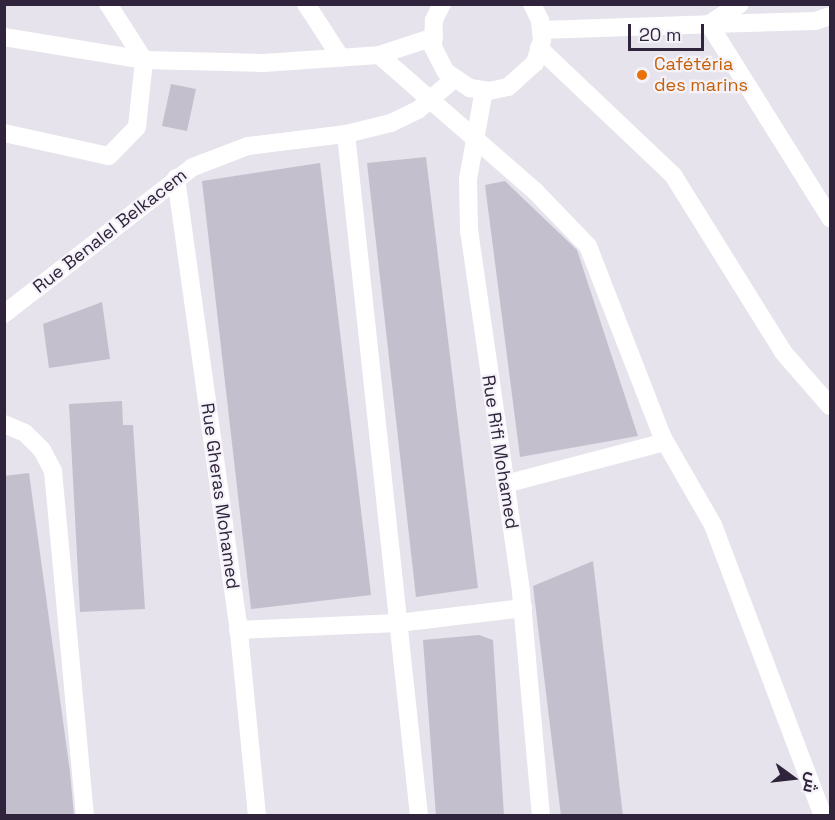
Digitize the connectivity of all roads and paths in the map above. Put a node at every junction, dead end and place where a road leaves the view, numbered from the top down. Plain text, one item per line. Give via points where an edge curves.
1 (108, 4) edge
2 (306, 4) edge
3 (442, 4) edge
4 (532, 4) edge
5 (740, 4) edge
6 (831, 16) edge
7 (709, 24) junction
8 (4, 37) edge
9 (434, 37) junction
10 (540, 39) junction
11 (379, 55) junction
12 (341, 58) junction
13 (144, 60) junction
14 (454, 79) junction
15 (484, 90) junction
16 (431, 99) junction
17 (4, 133) edge
18 (345, 134) junction
19 (475, 141) junction
20 (176, 178) junction
21 (831, 218) edge
22 (4, 314) edge
23 (831, 406) edge
24 (4, 424) edge
25 (665, 442) junction
26 (505, 484) junction
27 (522, 608) junction
28 (398, 623) junction
29 (238, 630) junction
30 (85, 816) edge
31 (257, 816) edge
32 (419, 816) edge
33 (541, 816) edge
34 (823, 816) edge

1 - 13 street
2 - 12 street
3 - 9 street via 434,21
4 - 10 street
5 - 7 street
6 - 7 street via 815,21
7 - 10 street
7 - 21 street
8 - 13 street
9 - 11 street
9 - 14 street via 433,46
10 - 15 street via 535,63 522,78 508,87
10 - 23 street via 673,175 783,352
11 - 12 street
11 - 16 street
12 - 13 street via 263,63
13 - 17 street via 137,127 109,156
14 - 15 street
14 - 16 street, Rue Benalel Belkacem
15 - 19 street, Rue Rifi Mohamed
16 - 18 street, Rue Benalel Belkacem via 399,120
16 - 19 street
18 - 20 street, Rue Benalel Belkacem via 248,146 210,158
18 - 28 street
19 - 25 street via 535,191 588,246
19 - 26 street, Rue Rifi Mohamed via 468,179 469,230
20 - 22 street, Rue Benalel Belkacem
20 - 29 street, Rue Gheras Mohamed
24 - 30 street via 25,433 42,450 53,471
25 - 26 street
25 - 34 street via 713,525
26 - 27 street, Rue Rifi Mohamed
27 - 28 street
27 - 33 street, Rue Rifi Mohamed
28 - 29 street
28 - 32 street
29 - 31 street, Rue Gheras Mohamed

